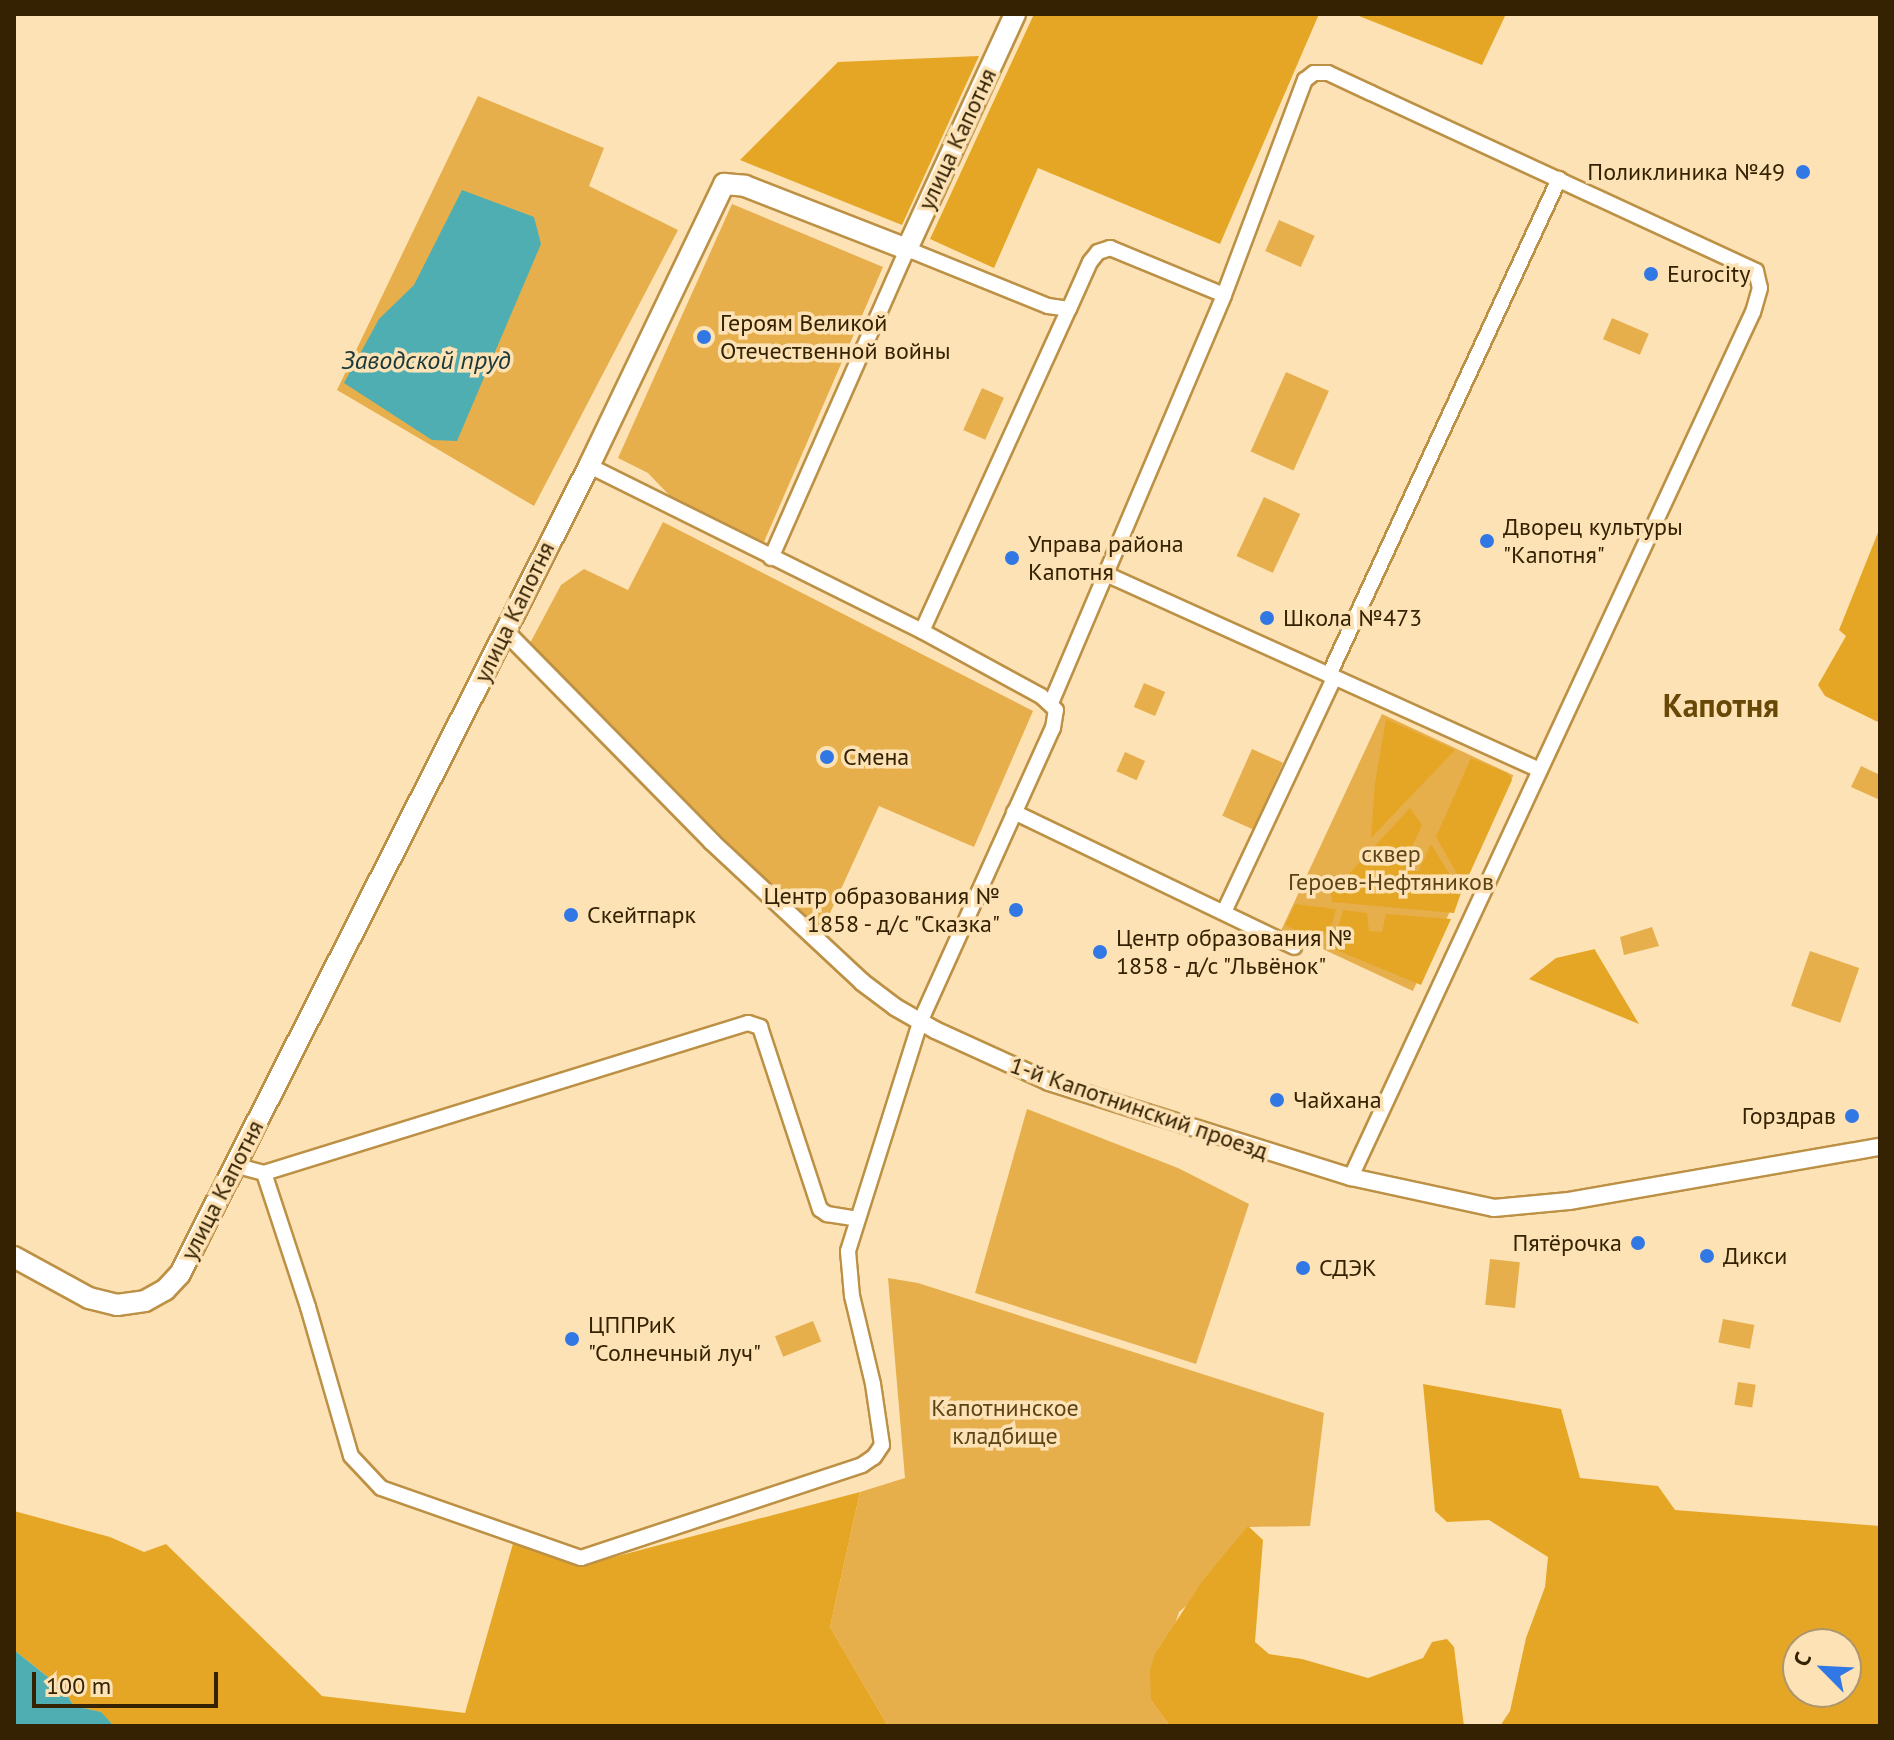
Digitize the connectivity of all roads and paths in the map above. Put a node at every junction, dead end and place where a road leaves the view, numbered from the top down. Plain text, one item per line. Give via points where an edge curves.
1 (1015, 14) edge
2 (1559, 179) junction
3 (907, 249) junction
4 (1224, 295) junction
5 (1069, 309) junction
6 (589, 466) junction
7 (771, 558) junction
8 (1108, 575) junction
9 (504, 630) junction
10 (922, 631) junction
11 (1332, 676) junction
12 (1051, 703) junction
13 (1539, 770) junction
14 (1014, 812) junction
15 (1224, 912) junction
16 (1294, 947) dead end
17 (920, 1022) junction
18 (1880, 1147) edge
19 (234, 1165) junction
20 (264, 1173) junction
21 (1351, 1177) junction
22 (858, 1219) junction
23 (14, 1257) edge

1 - 3 main road, улица Капотня
2 - 4 street via 1328,73 1314,73 1305,80
2 - 11 street
2 - 13 street via 1756,271 1760,278 1755,305
3 - 5 street via 1048,306
3 - 6 main road, улица Капотня via 745,186 724,184
3 - 7 street
4 - 5 street via 1110,248 1090,262
4 - 8 street
5 - 10 street
6 - 7 street
6 - 9 main road, улица Капотня
7 - 10 street
8 - 11 street
8 - 12 street
9 - 17 street, 1-й Капотнинский проезд via 791,919 874,992
9 - 19 main road, улица Капотня
10 - 12 street
11 - 13 street
11 - 15 street
12 - 14 street via 1056,710 1053,728
13 - 21 street
14 - 15 street
14 - 17 street
15 - 16 street
17 - 21 street, 1-й Капотнинский проезд via 1049,1082
17 - 22 street
18 - 21 street, 1-й Капотнинский проезд via 1511,1208
19 - 20 street
19 - 23 main road, улица Капотня via 180,1274 145,1301 104,1304
20 - 22 street via 748,1023 760,1027 820,1209
20 - 22 street via 351,1456 364,1474 381,1488 581,1558 874,1457 882,1445 848,1251

